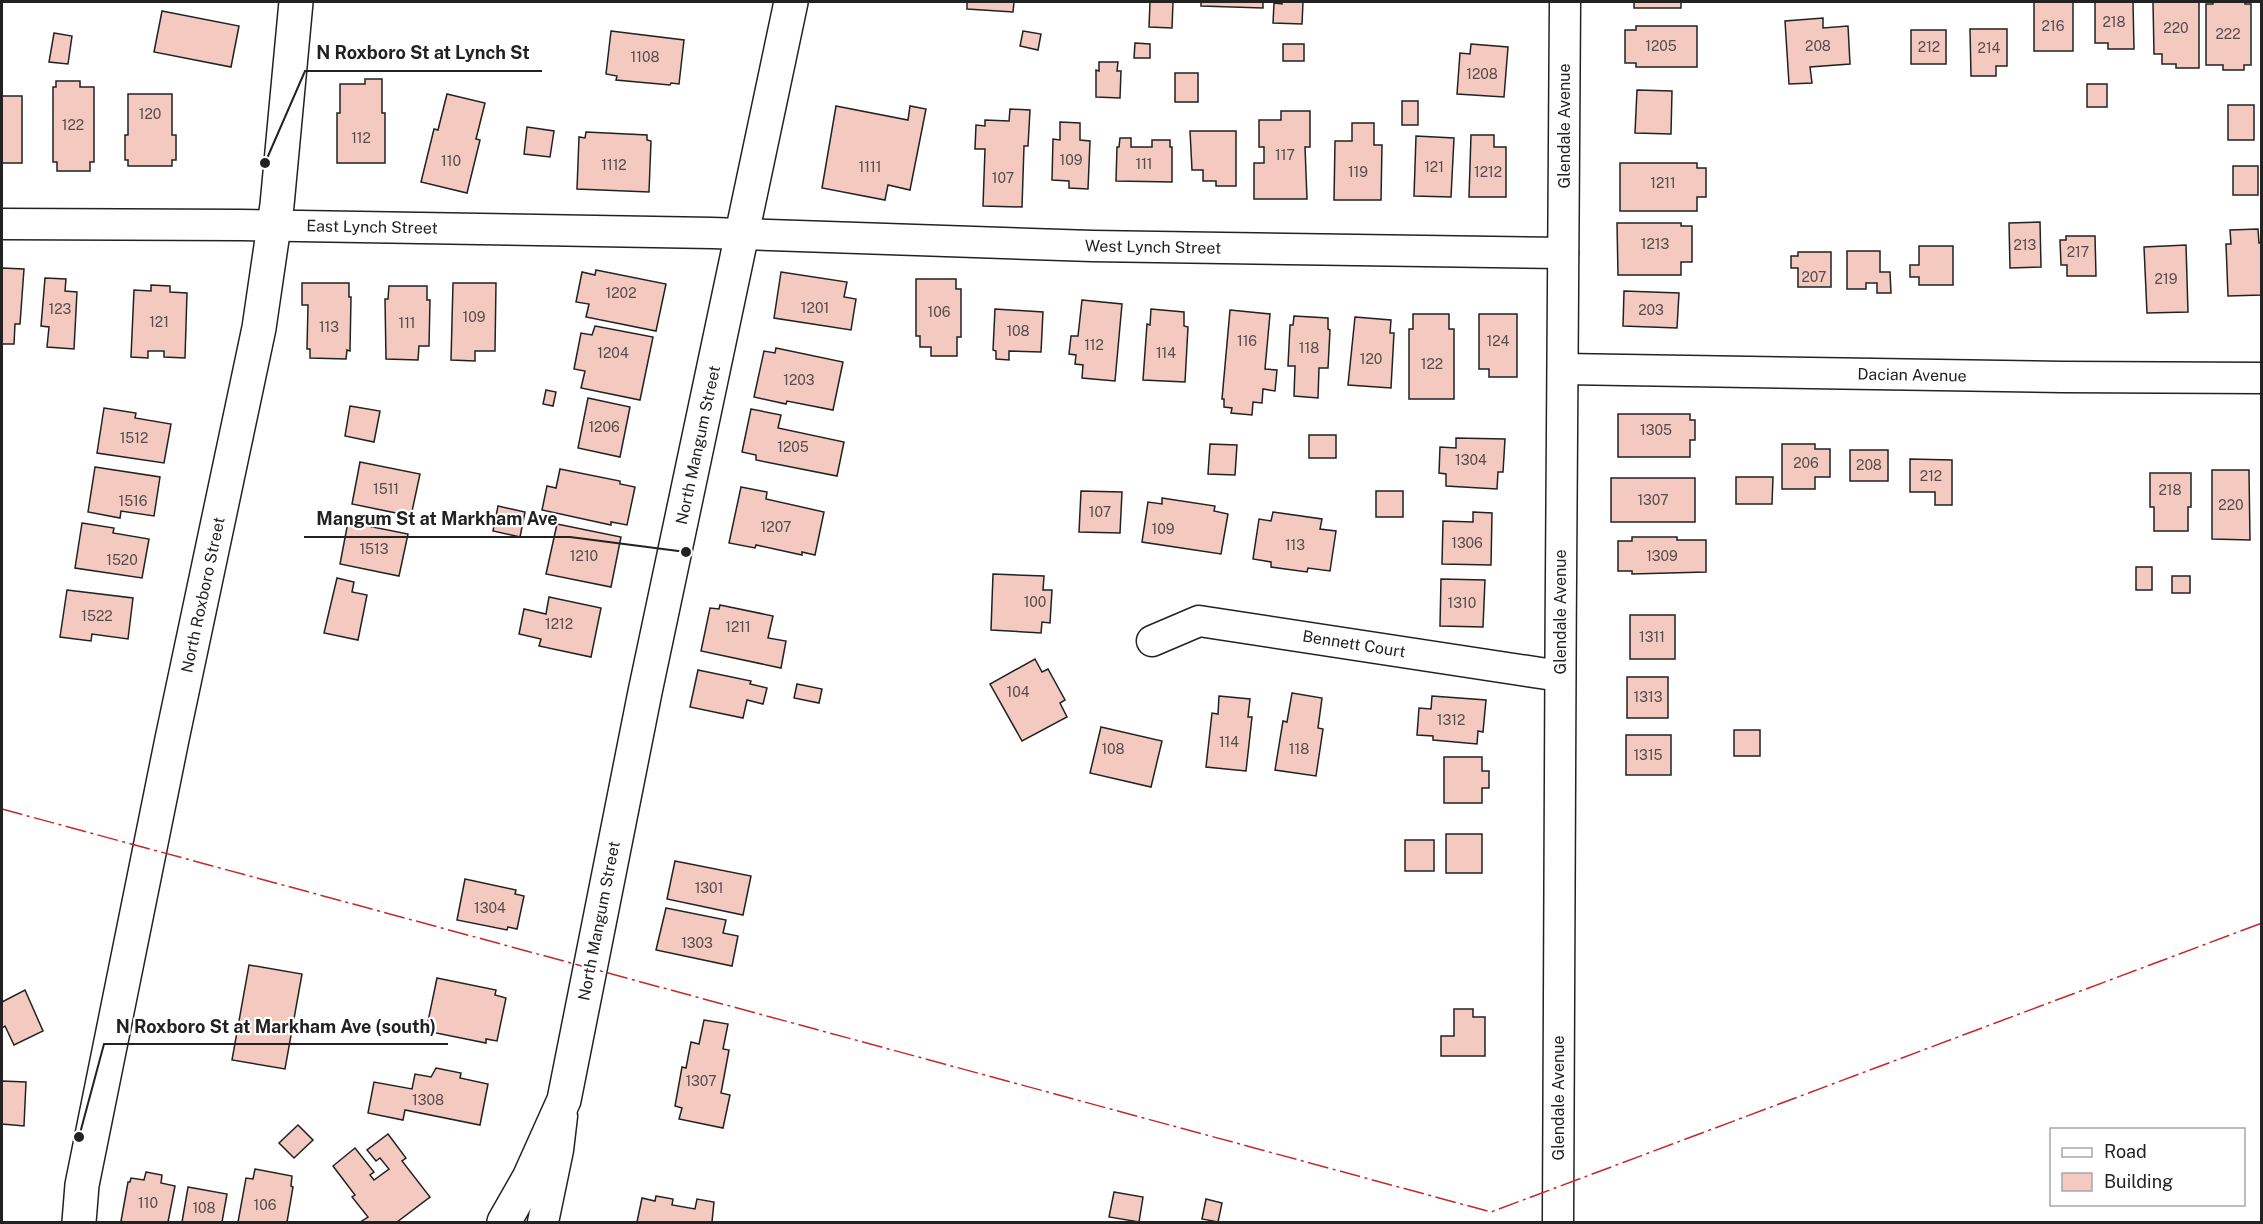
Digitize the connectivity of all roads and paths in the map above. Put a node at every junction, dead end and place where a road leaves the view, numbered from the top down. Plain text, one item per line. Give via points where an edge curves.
1 (296, 2) edge
2 (791, 2) edge
3 (1565, 2) edge
4 (2, 224) edge
5 (274, 226) junction
6 (743, 235) junction
7 (1563, 253) junction
8 (1563, 369) junction
9 (2262, 378) edge
10 (1152, 641) dead end
11 (1560, 676) junction
12 (564, 1100) junction
13 (82, 1185) junction
14 (69, 1222) edge
15 (79, 1222) edge
16 (504, 1222) edge
17 (543, 1222) edge
18 (1558, 1222) edge

1 - 5 main road, North Roxboro Street
2 - 6 main road, North Mangum Street
3 - 7 street, Glendale Avenue
4 - 5 street, East Lynch Street
5 - 6 street, East Lynch Street
5 - 13 main road, North Roxboro Street via 259,328
6 - 7 street, West Lynch Street via 1092,246
6 - 12 main road, North Mangum Street via 645,692
7 - 8 street, Glendale Avenue
8 - 9 street, Dacian Avenue
8 - 11 street, Glendale Avenue
10 - 11 street, Bennett Court via 1200,621
11 - 18 street, Glendale Avenue
12 - 16 main road, North Mangum Street via 529,1178
12 - 17 street, North Mangum Street
13 - 14 main road, North Roxboro Street
13 - 15 main road, North Roxboro Street

